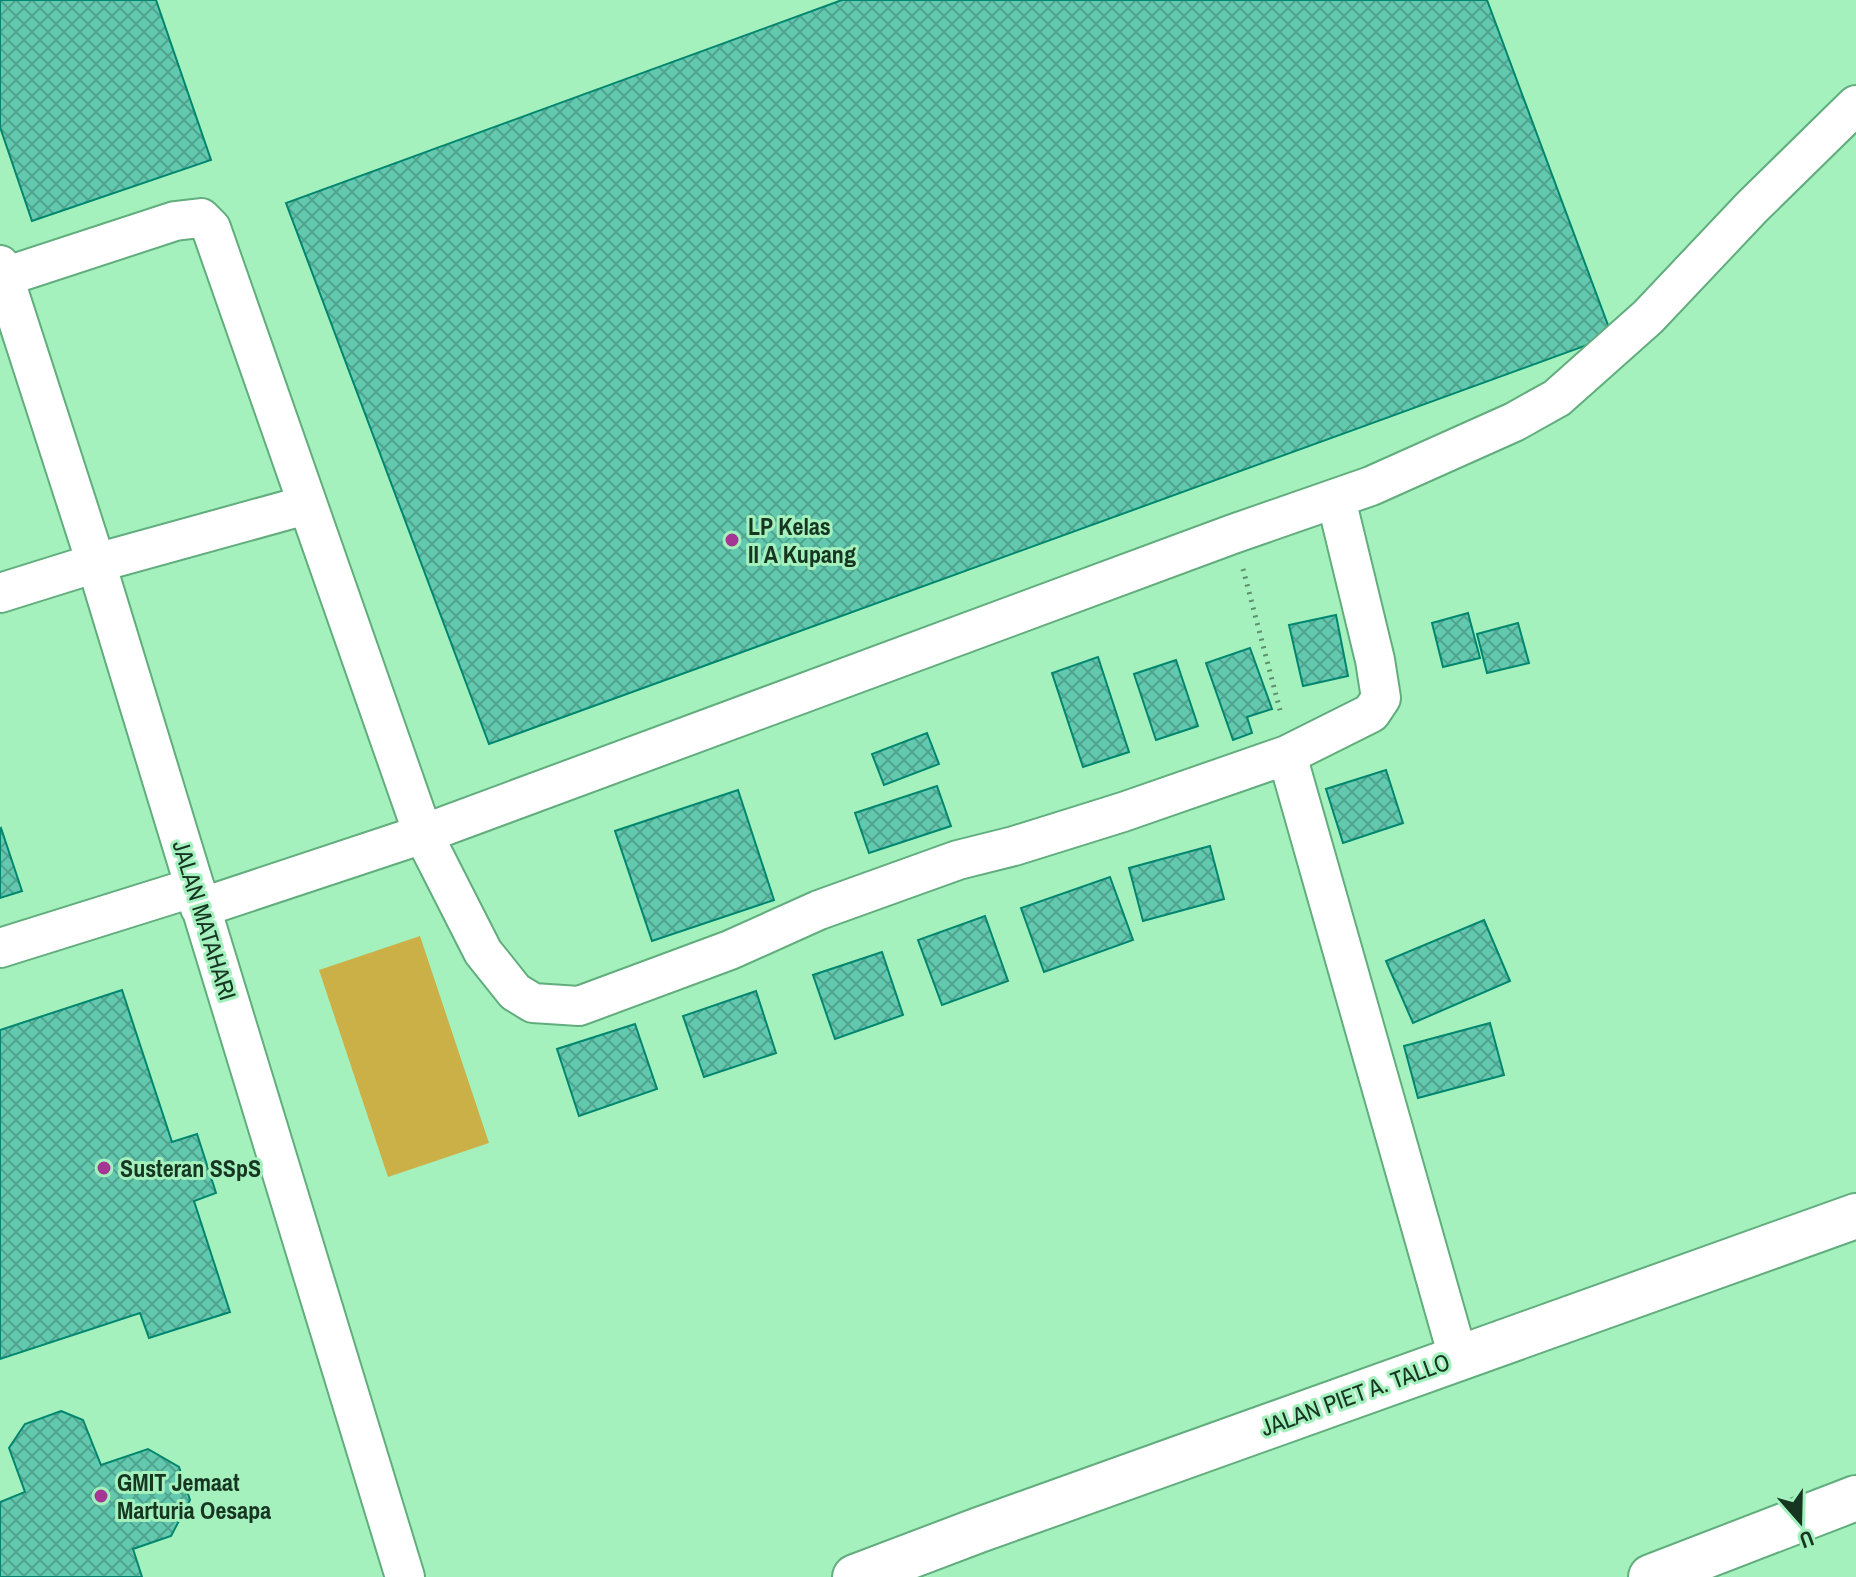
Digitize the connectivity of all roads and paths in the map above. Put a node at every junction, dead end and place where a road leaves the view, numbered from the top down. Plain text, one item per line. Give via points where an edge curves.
1 (1856, 105) edge
2 (2, 271) edge
3 (1336, 499) junction
4 (306, 505) junction
5 (1233, 534) junction
6 (96, 563) junction
7 (0, 593) edge
8 (1287, 755) junction
9 (423, 834) junction
10 (198, 898) junction
11 (0, 948) edge
12 (1856, 1216) edge
13 (1458, 1357) junction
14 (1856, 1498) edge
15 (405, 1577) edge
16 (855, 1577) edge
17 (1651, 1577) edge

1 - 3 street via 1648,317 1557,398
2 - 4 street via 201,218 211,228
2 - 6 street, JALAN MATAHARI
3 - 5 street
3 - 8 street via 1381,698 1371,713
4 - 6 street
4 - 9 street
5 - 8 path via 1279,705
5 - 9 street
6 - 7 street
6 - 10 street, JALAN MATAHARI
8 - 9 street via 1123,812 958,860 579,1006 533,1003 515,992 483,952
8 - 13 street
9 - 10 street
10 - 11 street
10 - 15 street, JALAN MATAHARI
12 - 13 main road, JALAN PIET A. TALLO
13 - 16 main road, JALAN PIET A. TALLO
14 - 17 main road

